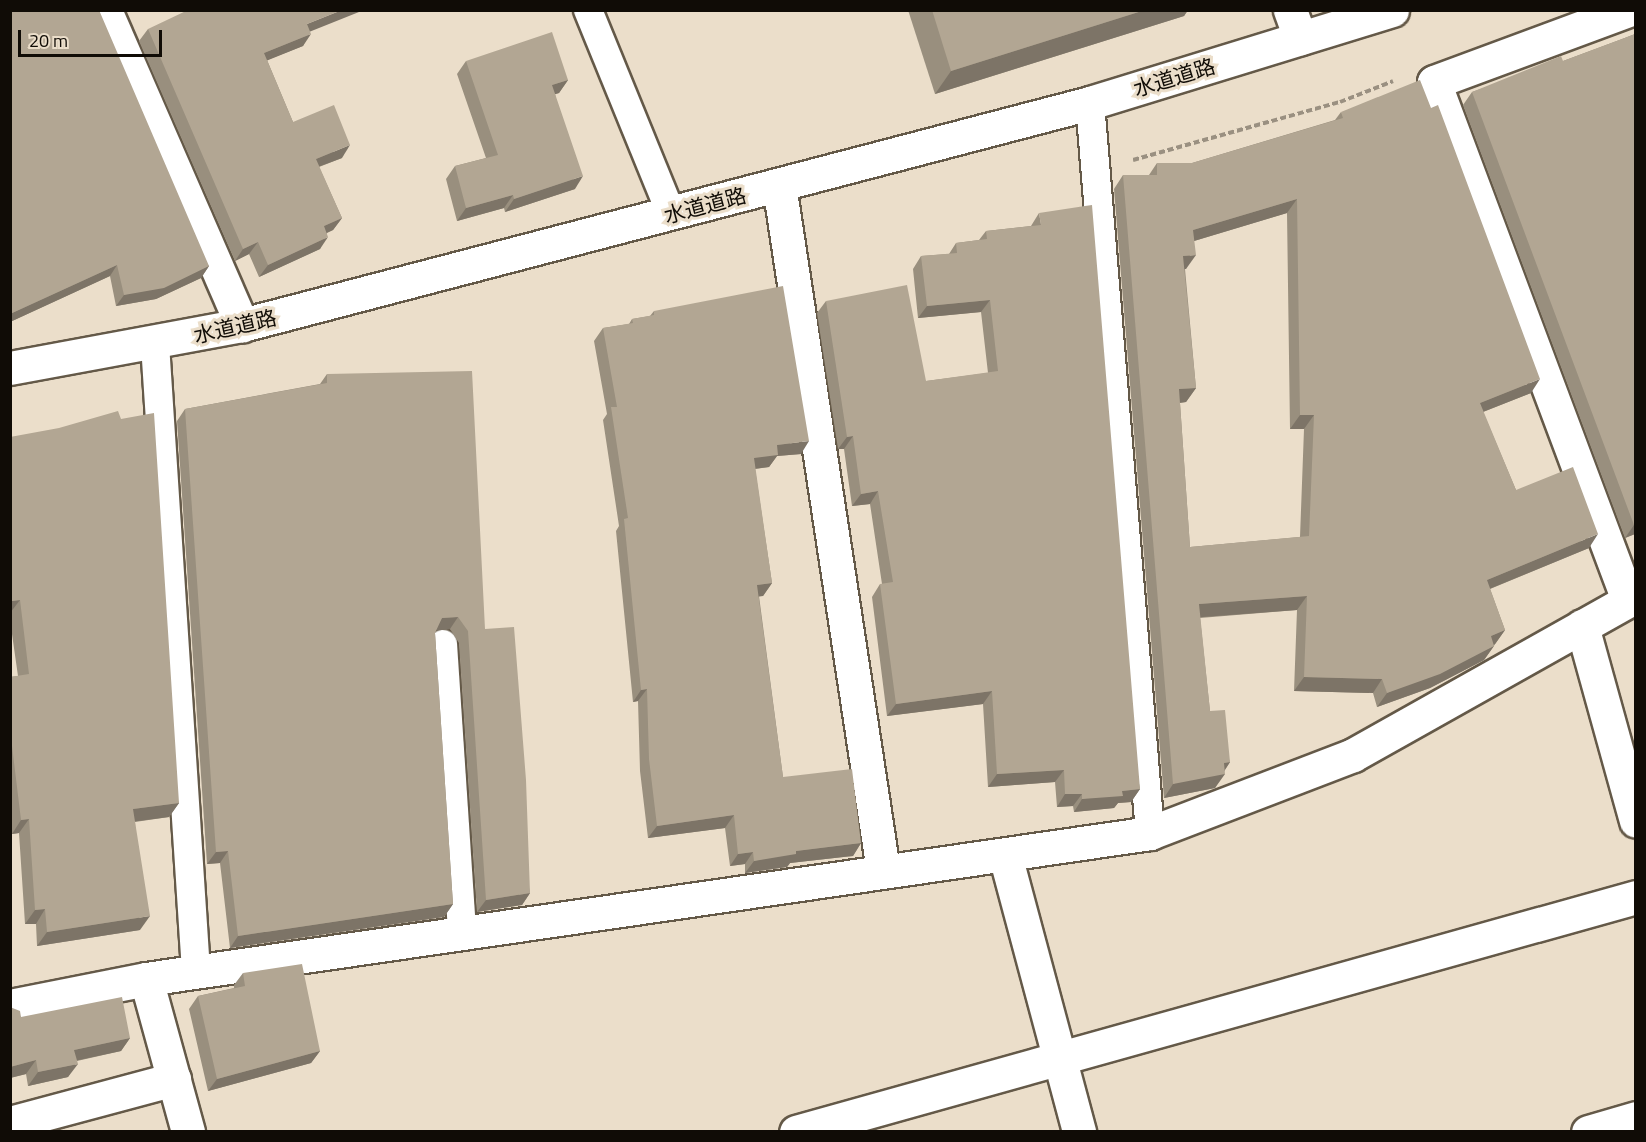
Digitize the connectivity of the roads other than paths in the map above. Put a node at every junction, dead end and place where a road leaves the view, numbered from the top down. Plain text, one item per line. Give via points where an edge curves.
1 (105, 10) edge
2 (588, 10) edge
3 (1392, 10) edge
4 (1629, 10) edge
5 (1295, 24) edge
6 (1090, 103) junction
7 (778, 186) junction
8 (671, 213) junction
9 (242, 325) junction
10 (155, 344) junction
11 (10, 368) edge
12 (1632, 598) edge
13 (1582, 626) junction
14 (443, 644) dead end
15 (1635, 821) edge
16 (1150, 833) junction
17 (1005, 855) junction
18 (883, 870) junction
19 (1635, 897) edge
20 (462, 933) junction
21 (196, 972) junction
22 (146, 980) junction
23 (10, 1006) edge
24 (1059, 1058) junction
25 (174, 1079) junction
26 (1635, 1118) edge
27 (10, 1123) edge
28 (188, 1131) edge
29 (796, 1131) edge
30 (1079, 1131) edge
31 (1588, 1131) edge

1 - 9 street
2 - 8 lane
3 - 5 street, 水道道路
4 - 12 street via 1434,82
5 - 6 street, 水道道路
6 - 7 street, 水道道路
6 - 16 lane
7 - 8 street, 水道道路
7 - 18 street
8 - 9 street, 水道道路
9 - 10 street, 水道道路
10 - 11 street, 水道道路
10 - 21 lane
12 - 13 street
13 - 15 street
13 - 16 street via 1353,755
14 - 20 lane
16 - 17 street
17 - 18 street
17 - 24 street
18 - 20 street
19 - 24 street
20 - 21 street
21 - 22 street
22 - 23 street
22 - 25 street
24 - 29 street
24 - 30 street
25 - 27 street
25 - 28 street
26 - 31 street

